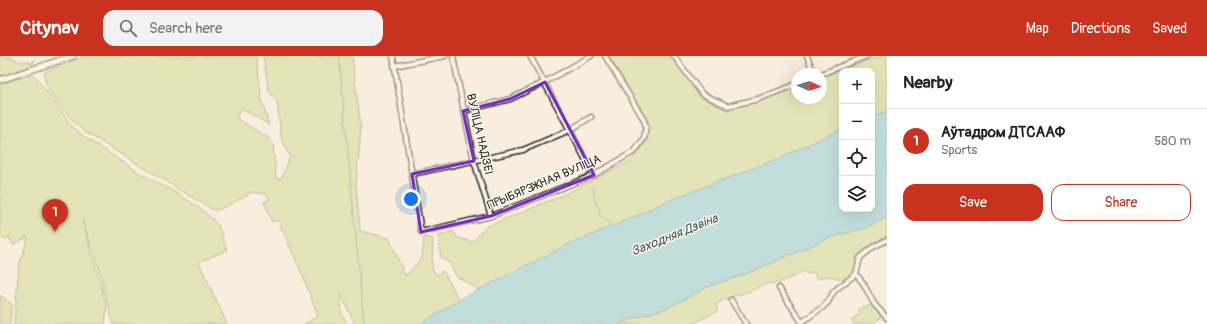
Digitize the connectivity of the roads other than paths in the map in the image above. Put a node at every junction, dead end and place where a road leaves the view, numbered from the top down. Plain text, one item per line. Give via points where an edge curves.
1 (73, 56) edge
2 (392, 56) edge
3 (445, 56) edge
4 (453, 56) edge
5 (530, 56) edge
6 (591, 56) edge
7 (605, 56) edge
8 (674, 56) edge
9 (807, 56) edge
10 (867, 56) edge
11 (394, 66) junction
12 (812, 68) edge
13 (827, 72) edge
14 (0, 80) edge
15 (545, 82) junction
16 (791, 86) edge
17 (464, 111) junction
18 (591, 117) dead end
19 (570, 130) junction
20 (474, 161) junction
21 (412, 174) junction
22 (594, 176) junction
23 (491, 216) junction
24 (887, 240) edge
25 (856, 274) junction
26 (779, 288) dead end
27 (731, 300) dead end
28 (887, 318) edge
29 (802, 323) edge
30 (746, 324) edge

1 - 14 main road
2 - 11 street
3 - 11 street
4 - 17 street, ВУЛІЦА НАДЗЕІ
5 - 15 street
6 - 15 street
7 - 22 street, ПРЫБЯРЭЖНАЯ ВУЛІЦА via 646,126 644,138 635,151
8 - 16 street via 702,94 728,106
9 - 12 street
10 - 13 street
11 - 21 street
15 - 17 street via 510,99
15 - 19 street
17 - 20 street, ВУЛІЦА НАДЗЕІ
18 - 19 street
19 - 20 street via 523,150
19 - 22 street
20 - 21 street
20 - 23 street, ВУЛІЦА НАДЗЕІ
21 - 23 street, ПРЫБЯРЭЖНАЯ ВУЛІЦА via 421,232
22 - 23 street, ПРЫБЯРЭЖНАЯ ВУЛІЦА
24 - 25 street via 872,246 860,258
25 - 28 street via 874,304
25 - 29 street via 834,290 828,302
26 - 29 street
27 - 30 street

